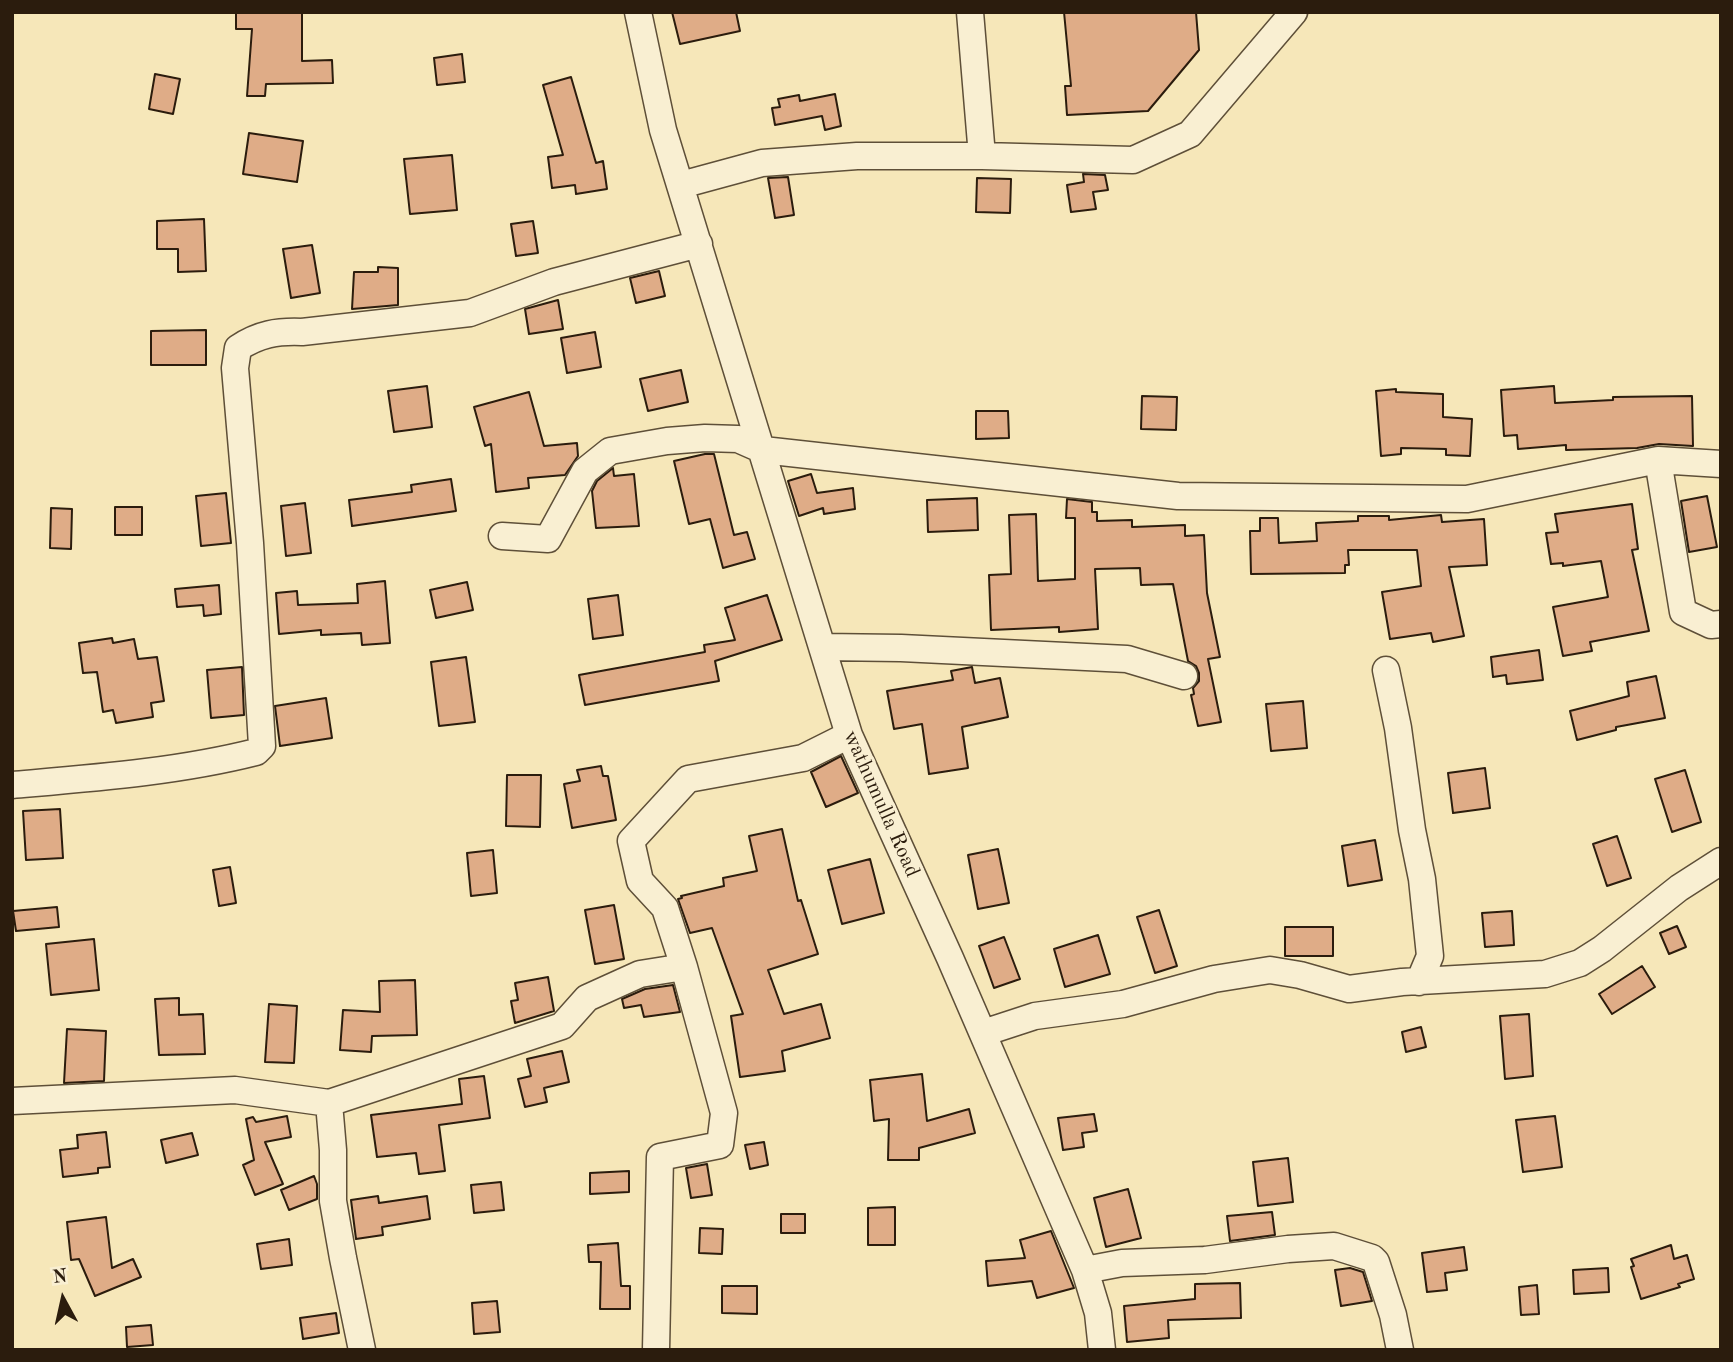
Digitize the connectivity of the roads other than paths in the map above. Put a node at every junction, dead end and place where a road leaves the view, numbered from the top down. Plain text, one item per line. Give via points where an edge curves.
1 (638, 12) edge
2 (970, 12) edge
3 (1294, 12) edge
4 (982, 156) junction
5 (681, 185) junction
6 (699, 244) junction
7 (763, 450) junction
8 (1658, 460) junction
9 (1721, 464) edge
10 (502, 537) dead end
11 (1721, 624) edge
12 (822, 647) junction
13 (1386, 670) dead end
14 (1184, 677) dead end
15 (849, 735) junction
16 (12, 785) edge
17 (1721, 861) edge
18 (684, 967) junction
19 (1419, 982) junction
20 (983, 1033) junction
21 (12, 1101) edge
22 (329, 1103) junction
23 (1085, 1270) junction
24 (362, 1350) edge
25 (656, 1350) edge
26 (1102, 1350) edge
27 (1400, 1350) edge

1 - 5 street, wathumulla Road via 663,130
2 - 4 street
3 - 4 street via 1190,134 1133,160
4 - 5 street via 857,156 762,163
5 - 6 street, wathumulla Road
6 - 7 street, wathumulla Road
6 - 16 street via 554,282 470,313 278,331 254,337 238,348 262,746 256,752 201,763
7 - 8 street via 1178,496 1260,497 1467,499
7 - 10 street via 738,439 705,438 610,451 585,471 548,539
7 - 12 street, wathumulla Road
8 - 9 street
8 - 11 street via 1683,612 1711,625
12 - 14 street via 1128,659
12 - 15 street, wathumulla Road
13 - 19 street via 1422,879 1430,956
15 - 18 street via 803,758 688,779 631,841 640,881 665,908
15 - 20 street, wathumulla Road
17 - 19 street via 1580,963 1545,974
18 - 22 street via 640,974 587,998 562,1026
18 - 25 street via 724,1113 720,1145 660,1157
19 - 20 street via 1349,989 1270,970 1214,979 1122,1004 1035,1016
20 - 23 street, wathumulla Road
21 - 22 street via 235,1090
22 - 24 street via 334,1200
23 - 26 street, wathumulla Road via 1098,1313
23 - 27 street via 1334,1246 1376,1262

